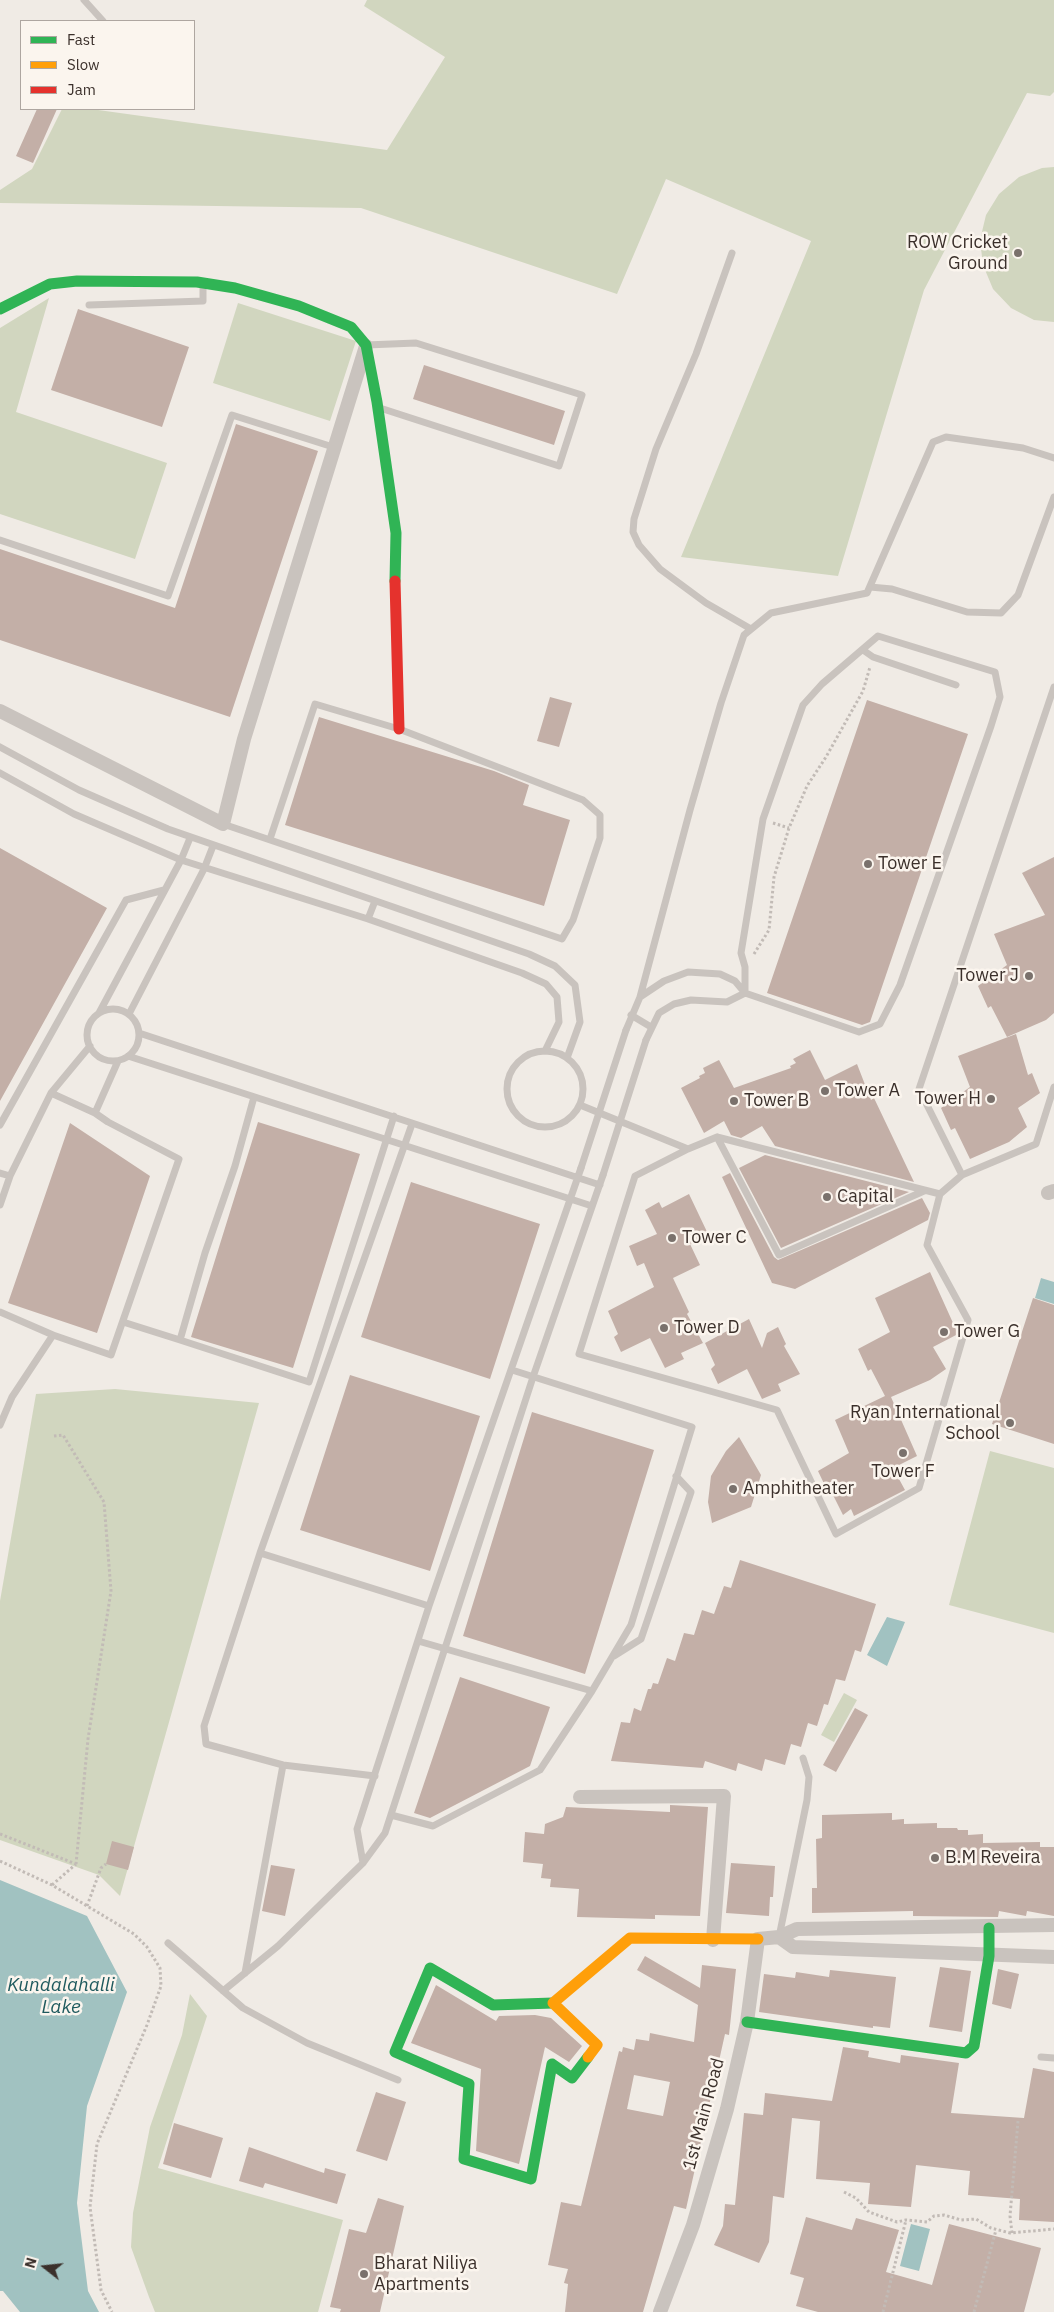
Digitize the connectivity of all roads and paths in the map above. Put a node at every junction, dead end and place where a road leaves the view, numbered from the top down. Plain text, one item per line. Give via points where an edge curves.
1 (84, 0) edge
2 (102, 20) edge
3 (732, 253) dead end
4 (203, 283) junction
5 (89, 305) dead end
6 (0, 309) edge
7 (366, 346) junction
8 (378, 407) junction
9 (333, 447) junction
10 (1054, 458) edge
11 (1054, 497) edge
12 (0, 540) edge
13 (870, 588) junction
14 (751, 629) junction
15 (863, 650) junction
16 (873, 657) junction
17 (956, 684) dead end
18 (1054, 686) edge
19 (0, 711) edge
20 (399, 729) junction
21 (0, 746) edge
22 (0, 772) edge
23 (223, 824) junction
24 (190, 838) junction
25 (270, 839) junction
26 (213, 846) junction
27 (181, 860) junction
28 (204, 869) junction
29 (164, 890) junction
30 (375, 901) junction
31 (368, 919) junction
32 (745, 967) junction
33 (744, 993) junction
34 (640, 997) junction
35 (99, 1013) junction
36 (129, 1014) junction
37 (632, 1015) junction
38 (651, 1027) junction
39 (139, 1033) junction
40 (90, 1046) junction
41 (544, 1051) junction
42 (128, 1056) junction
43 (567, 1058) junction
44 (118, 1061) junction
45 (1054, 1087) edge
46 (51, 1093) junction
47 (254, 1097) junction
48 (580, 1105) junction
49 (95, 1113) junction
50 (394, 1116) junction
51 (412, 1124) junction
52 (0, 1125) edge
53 (717, 1137) junction
54 (386, 1139) junction
55 (404, 1145) junction
56 (688, 1149) junction
57 (0, 1173) edge
58 (962, 1175) junction
59 (10, 1176) junction
60 (578, 1177) junction
61 (600, 1185) junction
62 (925, 1191) junction
63 (940, 1194) junction
64 (570, 1197) junction
65 (0, 1205) edge
66 (592, 1206) junction
67 (0, 1312) edge
68 (123, 1322) junction
69 (52, 1335) junction
70 (180, 1340) junction
71 (512, 1370) junction
72 (533, 1377) junction
73 (0, 1424) edge
74 (54, 1436) dead end
75 (676, 1476) junction
76 (260, 1553) junction
77 (429, 1606) junction
78 (418, 1641) junction
79 (446, 1649) junction
80 (611, 1658) junction
81 (592, 1691) junction
82 (803, 1758) dead end
83 (283, 1764) junction
84 (375, 1776) junction
85 (580, 1797) dead end
86 (391, 1814) junction
87 (0, 1834) edge
88 (0, 1862) edge
89 (363, 1863) junction
90 (76, 1864) junction
91 (106, 1864) dead end
92 (52, 1885) junction
93 (87, 1906) junction
94 (1054, 1925) edge
95 (989, 1928) junction
96 (779, 1937) junction
97 (758, 1939) junction
98 (713, 1940) junction
99 (168, 1943) dead end
100 (989, 1956) junction
101 (1054, 1957) edge
102 (245, 1973) junction
103 (223, 1991) junction
104 (553, 2003) junction
105 (747, 2022) junction
106 (1041, 2057) dead end
107 (1054, 2058) edge
108 (398, 2080) dead end
109 (1018, 2120) dead end
110 (844, 2192) dead end
111 (906, 2220) junction
112 (1054, 2229) edge
113 (996, 2230) junction
114 (1012, 2233) junction
115 (112, 2312) edge
116 (660, 2312) edge
117 (882, 2312) edge
118 (974, 2312) edge

1 - 2 lane
3 - 14 lane via 696,354 656,449 633,525 639,546 660,569 706,603
4 - 5 lane via 203,301
4 - 6 street via 76,281 50,284
4 - 7 street via 235,288 299,306 352,327
7 - 8 street
7 - 8 lane via 416,343 582,395 559,466
7 - 9 street
8 - 20 street via 396,532
9 - 12 lane via 232,415 168,596
9 - 23 street via 244,739
10 - 13 lane via 1023,448 946,436 932,442
11 - 13 lane via 1018,595 1001,612 967,612 892,589
13 - 14 lane via 857,597 770,613
14 - 34 lane via 744,635 721,703
15 - 16 lane
15 - 32 lane via 822,684 803,705 763,819 741,953
15 - 33 lane via 878,636 995,672 1000,697 990,726 900,984 880,1024 859,1032
16 - 17 lane
16 - 32 path via 863,690 807,786 789,828 774,877 770,930
18 - 58 lane via 919,1089
19 - 23 street
20 - 25 lane via 314,704
20 - 25 lane via 583,800 600,815 600,838 573,920 562,938
21 - 24 lane via 79,790
22 - 27 lane via 74,814
23 - 25 lane
24 - 26 lane
24 - 27 lane
26 - 28 lane
26 - 30 lane
27 - 28 lane
27 - 29 lane
28 - 31 lane
28 - 36 lane
29 - 35 lane
29 - 52 lane via 126,900
30 - 31 lane
30 - 43 lane via 555,966 575,985 580,1022
31 - 41 lane via 546,984 556,997 559,1022
32 - 33 lane
33 - 34 lane via 735,981 720,974 688,972 664,981
33 - 38 lane via 727,1002 690,1000 674,1004 659,1013
34 - 37 lane
35 - 36 lane via 114,1009
35 - 40 lane via 88,1032
36 - 39 lane
37 - 38 lane
37 - 60 lane, bridge
38 - 61 lane, bridge
39 - 42 lane via 137,1046
39 - 50 lane
40 - 44 lane via 102,1058
40 - 46 lane
41 - 43 lane
41 - 48 lane via 532,1053 513,1068 507,1091 515,1114 536,1127 550,1127 562,1124
42 - 44 lane
42 - 47 lane
43 - 48 lane via 582,1079
44 - 49 lane
45 - 58 lane via 1036,1144
46 - 49 lane
46 - 59 lane
47 - 54 lane
47 - 70 lane
48 - 56 lane
49 - 68 lane via 179,1159
50 - 51 lane
50 - 54 lane
51 - 55 lane
51 - 60 lane
53 - 56 lane
53 - 62 lane
53 - 62 lane via 779,1255
54 - 55 lane
54 - 70 lane via 309,1382
55 - 64 lane
55 - 76 lane
56 - 63 lane via 635,1176 579,1354 777,1410 836,1534 919,1488 968,1320 927,1244
57 - 59 lane
58 - 63 lane
59 - 65 lane
60 - 61 lane
60 - 64 lane
61 - 66 lane
62 - 63 lane
64 - 66 lane
64 - 71 lane
66 - 72 lane
67 - 69 lane
68 - 69 lane via 111,1355
68 - 70 lane
69 - 73 lane via 12,1396
71 - 72 lane
71 - 77 lane
72 - 75 lane via 692,1427
72 - 79 lane
74 - 90 path via 62,1435 104,1502 111,1591 88,1739
75 - 80 lane via 631,1625
75 - 80 lane via 691,1492 641,1639
76 - 77 lane
76 - 83 lane via 204,1726 206,1744
77 - 78 lane
78 - 79 lane
78 - 84 lane
79 - 81 lane
79 - 86 lane
80 - 81 lane
81 - 86 lane via 540,1770 433,1826
82 - 96 lane via 809,1777 807,1800
83 - 84 lane
83 - 102 lane
84 - 89 lane via 357,1829
85 - 98 street via 724,1796
86 - 89 lane via 385,1833
87 - 90 path
88 - 92 path
89 - 102 lane via 278,1946
90 - 92 path
91 - 93 path via 101,1868
92 - 93 path
93 - 115 path via 134,1934 160,1968 160,1986 147,2025 97,2144 90,2207 101,2290
94 - 95 street
95 - 96 street via 797,1929
95 - 100 street
96 - 97 street
96 - 100 street via 793,1948
97 - 98 street
97 - 105 street, 1st Main Road
98 - 104 street via 630,1938
99 - 103 lane
100 - 101 street
100 - 105 street via 974,2046 966,2053
102 - 103 lane
103 - 108 lane via 243,2008 306,2043
104 - 104 street via 598,2046 572,2078 552,2064 531,2178 464,2159 469,2084 395,2052 430,1968 494,2005
105 - 116 street, 1st Main Road via 727,2109 693,2224
106 - 107 lane
109 - 114 path via 1010,2216
110 - 111 path via 856,2198 868,2212 897,2222
111 - 113 path via 927,2222 934,2216 944,2215 961,2220 976,2219
111 - 117 path
112 - 114 path
113 - 114 path
113 - 118 path

